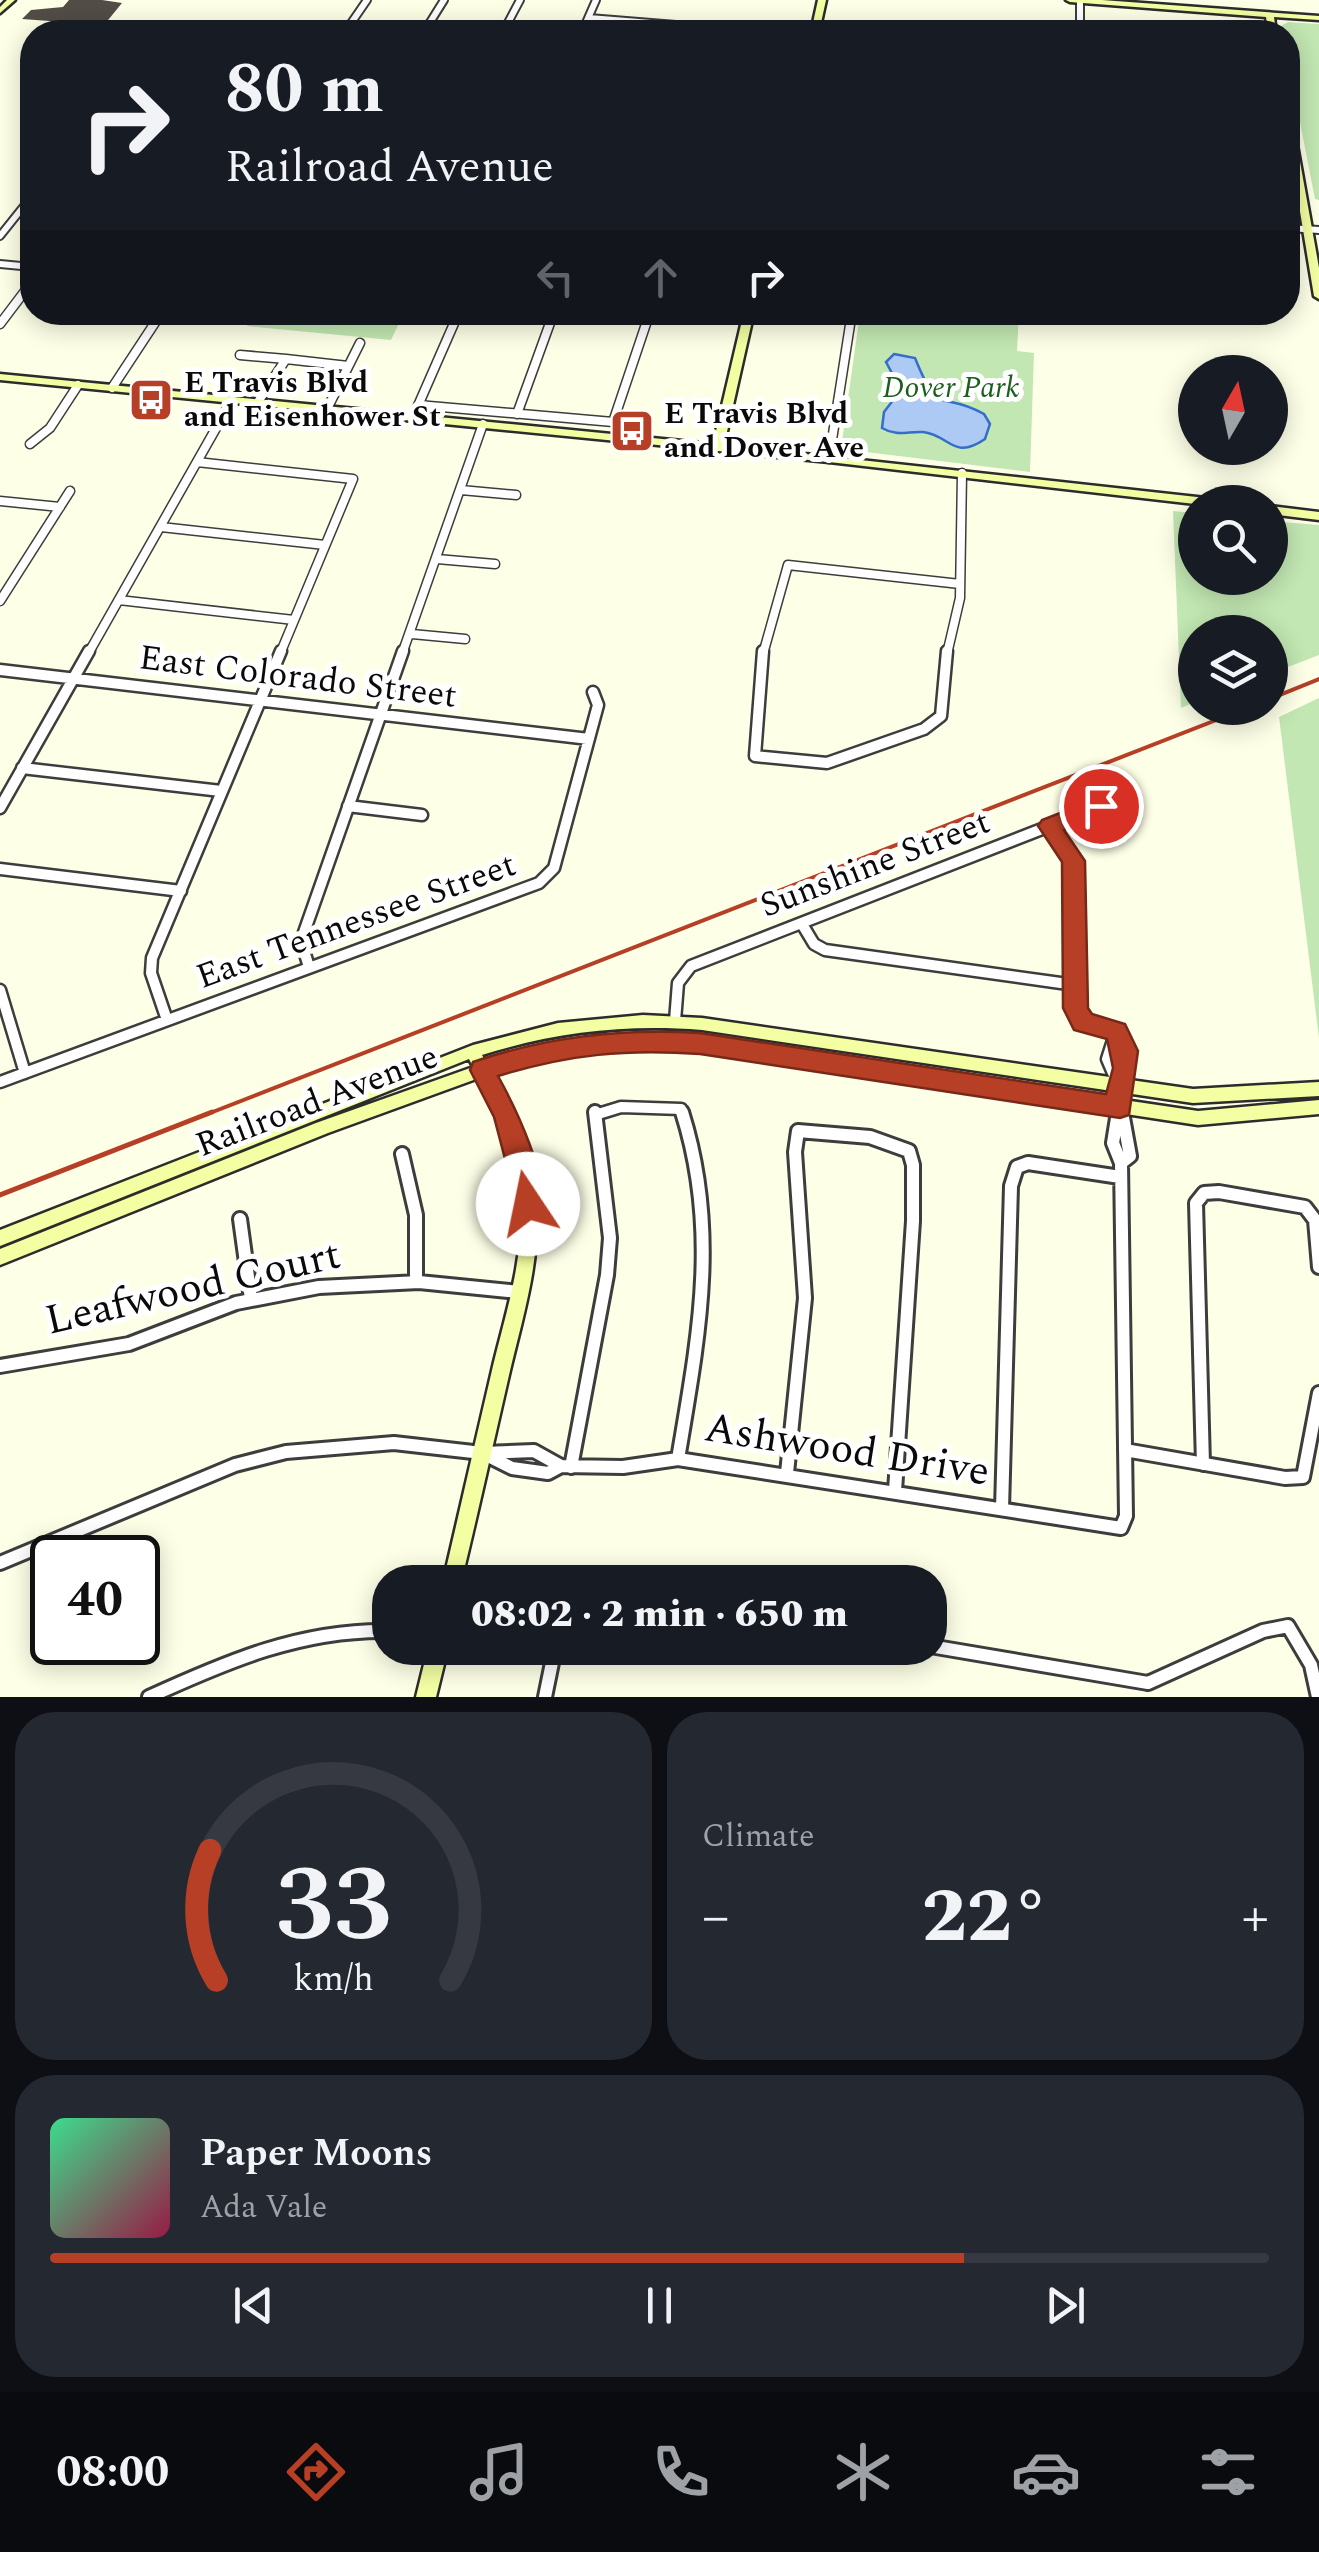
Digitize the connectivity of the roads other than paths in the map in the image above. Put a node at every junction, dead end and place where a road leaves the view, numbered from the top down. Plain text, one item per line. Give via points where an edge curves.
1 (10, 0) edge
2 (596, 0) edge
3 (1070, 0) edge
4 (1080, 1) edge
5 (1126, 2) edge
6 (0, 11) edge
7 (1270, 15) junction
8 (588, 18) joint
9 (1319, 18) edge
10 (613, 20) edge
11 (1271, 20) edge
12 (1300, 192) edge
13 (20, 211) edge
14 (1300, 229) edge
15 (1306, 229) junction
16 (1319, 230) edge
17 (0, 236) edge
18 (1319, 296) edge
19 (4, 313) edge
20 (0, 324) edge
21 (153, 325) edge
22 (452, 325) edge
23 (549, 325) edge
24 (646, 325) edge
25 (746, 325) edge
26 (850, 325) edge
27 (360, 343) dead end
28 (240, 355) dead end
29 (286, 359) junction
30 (348, 366) junction
31 (0, 377) edge
32 (78, 385) junction
33 (112, 388) junction
34 (232, 400) junction
35 (258, 402) junction
36 (418, 405) junction
37 (327, 409) junction
38 (516, 414) junction
39 (413, 418) junction
40 (483, 424) junction
41 (30, 444) dead end
42 (718, 448) junction
43 (828, 459) junction
44 (197, 462) junction
45 (962, 473) junction
46 (460, 490) junction
47 (70, 491) dead end
48 (516, 495) dead end
49 (1178, 499) edge
50 (0, 501) edge
51 (60, 507) junction
52 (1288, 512) edge
53 (1319, 516) edge
54 (161, 527) junction
55 (325, 545) junction
56 (437, 559) junction
57 (495, 564) dead end
58 (960, 584) junction
59 (4, 588) edge
60 (118, 600) junction
61 (0, 601) edge
62 (294, 620) junction
63 (412, 634) junction
64 (466, 639) dead end
65 (0, 670) edge
66 (74, 678) junction
67 (593, 692) dead end
68 (260, 702) junction
69 (381, 715) junction
70 (589, 739) junction
71 (22, 768) junction
72 (221, 791) junction
73 (348, 806) junction
74 (0, 808) edge
75 (422, 816) dead end
76 (1131, 823) dead end
77 (1050, 826) junction
78 (0, 869) edge
79 (180, 891) junction
80 (802, 924) junction
81 (309, 967) junction
82 (1074, 985) junction
83 (0, 990) edge
84 (167, 1020) junction
85 (675, 1021) junction
86 (1116, 1031) junction
87 (473, 1051) junction
88 (482, 1070) junction
89 (25, 1073) junction
90 (0, 1082) edge
91 (1119, 1087) junction
92 (1319, 1089) edge
93 (1120, 1107) junction
94 (1319, 1107) edge
95 (402, 1154) dead end
96 (1121, 1170) junction
97 (240, 1219) dead end
98 (0, 1238) edge
99 (0, 1257) edge
100 (1319, 1268) edge
101 (416, 1278) junction
102 (520, 1292) junction
103 (251, 1300) junction
104 (0, 1366) edge
105 (1319, 1392) edge
106 (1125, 1450) junction
107 (482, 1453) junction
108 (678, 1459) junction
109 (1203, 1464) junction
110 (566, 1466) junction
111 (787, 1472) junction
112 (895, 1490) junction
113 (1002, 1509) junction
114 (0, 1563) edge
115 (456, 1565) edge
116 (372, 1631) edge
117 (947, 1649) edge
118 (434, 1665) edge
119 (552, 1665) edge
120 (1149, 1690) edge
121 (149, 1697) edge
122 (426, 1697) edge
123 (545, 1697) edge
124 (1318, 1697) edge

1 - 6 main road
2 - 8 street
3 - 4 main road
4 - 5 main road
5 - 7 main road
7 - 9 main road
7 - 11 main road
8 - 10 street
12 - 15 main road
13 - 17 street
14 - 15 street
15 - 16 street
15 - 18 main road
19 - 20 street
21 - 33 street
22 - 36 street
23 - 38 street
24 - 38 street via 614,422
25 - 42 main road
26 - 43 street
27 - 30 street
28 - 29 street
29 - 30 street
29 - 35 street
30 - 37 street
31 - 32 main road
32 - 33 main road
32 - 41 street via 50,428
33 - 34 main road
34 - 35 main road
34 - 44 street
35 - 37 main road
36 - 38 street
36 - 39 street
37 - 39 main road
39 - 40 main road
40 - 42 main road
40 - 46 street
42 - 43 main road
43 - 45 main road
44 - 54 street
44 - 55 street via 353,479
45 - 49 main road
45 - 58 street
46 - 48 street
46 - 56 street
47 - 51 street
50 - 51 street
51 - 59 street
52 - 53 main road
54 - 55 street
54 - 60 street
55 - 62 street
56 - 57 street
56 - 63 street
58 - 58 street via 940,716 924,729 826,763 756,756 762,656 788,565
59 - 61 street
60 - 62 street
60 - 66 street
62 - 68 street
63 - 64 street
63 - 69 street
65 - 66 street, East Colorado Street
66 - 68 street, East Colorado Street
66 - 71 street
67 - 70 street, East Tennessee Street via 598,706
68 - 69 street, East Colorado Street
68 - 72 street
69 - 70 street, East Colorado Street
69 - 73 street
70 - 81 street, East Tennessee Street via 549,876
71 - 72 street
71 - 74 street
72 - 79 street
73 - 75 street
73 - 81 street via 300,941
76 - 77 street, Sunshine Street via 1115,808 1101,806
77 - 80 street, Sunshine Street
77 - 82 street via 1073,861
78 - 79 street
79 - 84 street via 150,965
80 - 82 street via 825,950
80 - 85 street, Sunshine Street via 691,966 678,983
81 - 84 street, East Tennessee Street
82 - 86 street via 1078,1018
83 - 89 street
84 - 89 street, East Tennessee Street
85 - 87 main road, Railroad Avenue via 551,1028
85 - 91 main road, Railroad Avenue
86 - 91 street via 1125,1051
86 - 91 street via 1106,1065
87 - 88 main road
87 - 98 main road, Railroad Avenue
88 - 93 main road, Railroad Avenue via 558,1048 668,1040
88 - 99 main road, Railroad Avenue
88 - 102 main road via 506,1116 524,1179 528,1226
89 - 90 street, East Tennessee Street
91 - 92 main road, Railroad Avenue via 1193,1096
91 - 93 street
93 - 94 main road, Railroad Avenue via 1198,1118
93 - 96 street via 1130,1132 1130,1156
95 - 101 street via 418,1220
96 - 106 street
96 - 113 street via 1017,1167 1011,1186
97 - 103 street
100 - 109 street via 1315,1220 1305,1207 1218,1192 1204,1193 1196,1203
101 - 102 street, Leafwood Court
101 - 103 street, Leafwood Court
102 - 107 main road
103 - 104 street, Leafwood Court via 127,1344
105 - 109 street via 1303,1477
106 - 109 street
106 - 113 street, Ashwood Drive via 1121,1528
107 - 110 street, Ashwood Drive via 512,1468 548,1473
107 - 114 street, Ashwood Drive via 394,1443 286,1452 205,1476
107 - 115 main road
108 - 110 street, Ashwood Drive
108 - 110 street via 706,1274 700,1171 681,1109 621,1106 595,1112 610,1238 607,1275
108 - 111 street, Ashwood Drive
111 - 112 street, Ashwood Drive
111 - 112 street via 806,1298 795,1152 798,1132 820,1131 897,1144 909,1151 913,1166
112 - 113 street, Ashwood Drive
116 - 121 street via 277,1644
117 - 120 street
118 - 122 main road
119 - 123 street
120 - 124 street via 1264,1631 1288,1626 1311,1665

